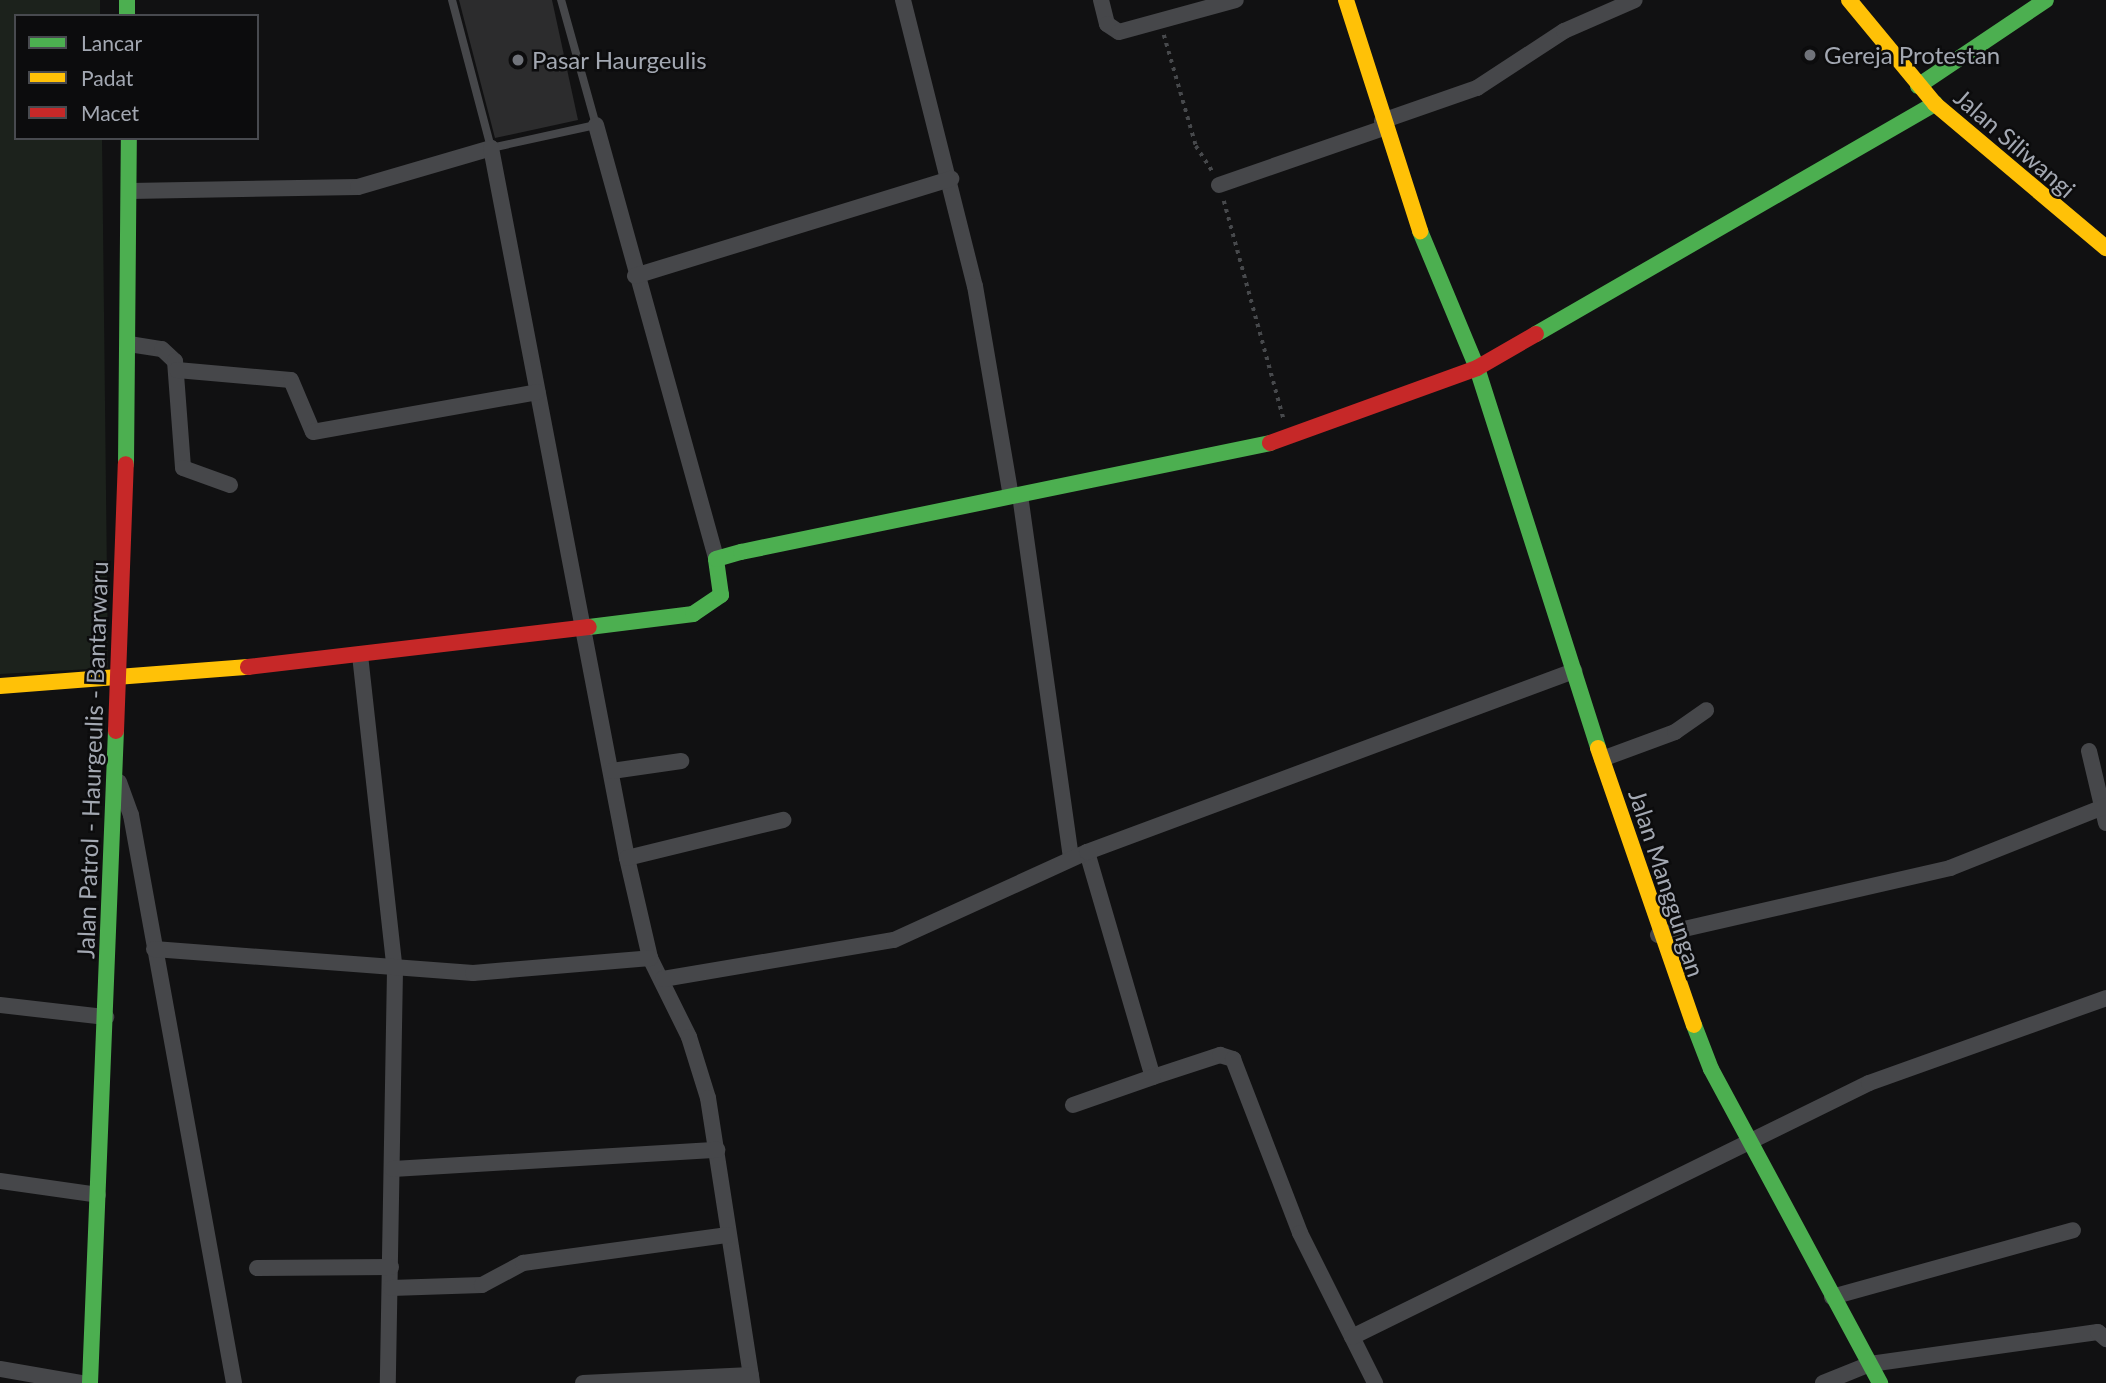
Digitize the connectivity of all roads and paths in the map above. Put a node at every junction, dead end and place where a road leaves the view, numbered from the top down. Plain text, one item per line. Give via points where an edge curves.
1 (452, 0) edge
2 (561, 0) edge
3 (903, 0) edge
4 (1101, 0) edge
5 (1236, 0) edge
6 (1346, 0) edge
7 (1635, 0) edge
8 (1849, 0) edge
9 (2046, 0) edge
10 (1160, 22) junction
11 (1918, 86) junction
12 (1935, 104) junction
13 (596, 125) junction
14 (1383, 125) junction
15 (129, 140) edge
16 (491, 148) junction
17 (951, 179) junction
18 (1219, 184) junction
19 (130, 191) junction
20 (2106, 248) edge
21 (635, 276) junction
22 (129, 344) junction
23 (1478, 368) junction
24 (177, 370) junction
25 (537, 393) junction
26 (1289, 439) junction
27 (230, 485) dead end
28 (1016, 495) junction
29 (716, 559) junction
30 (586, 627) junction
31 (359, 655) junction
32 (1574, 671) junction
33 (117, 679) junction
34 (0, 686) edge
35 (1706, 710) dead end
36 (2089, 751) dead end
37 (1602, 759) junction
38 (681, 761) dead end
39 (112, 764) junction
40 (612, 771) junction
41 (2104, 813) edge
42 (783, 820) dead end
43 (1087, 852) junction
44 (627, 858) junction
45 (1071, 859) junction
46 (1658, 935) junction
47 (154, 949) junction
48 (650, 958) junction
49 (395, 970) junction
50 (663, 979) junction
51 (2106, 998) edge
52 (0, 1005) edge
53 (106, 1017) junction
54 (1153, 1077) junction
55 (1073, 1105) dead end
56 (1748, 1140) junction
57 (717, 1150) junction
58 (393, 1169) junction
59 (0, 1181) edge
60 (98, 1195) junction
61 (2073, 1230) dead end
62 (728, 1235) junction
63 (391, 1267) junction
64 (257, 1268) dead end
65 (391, 1288) junction
66 (1832, 1297) junction
67 (1352, 1336) junction
68 (2106, 1339) edge
69 (1870, 1363) junction
70 (0, 1369) edge
71 (751, 1379) edge
72 (81, 1383) edge
73 (90, 1383) edge
74 (234, 1383) edge
75 (388, 1383) edge
76 (583, 1383) edge
77 (1375, 1383) edge
78 (1823, 1383) edge
79 (1880, 1383) edge

1 - 16 lane
2 - 13 lane
3 - 17 street
4 - 10 street via 1115,31
5 - 10 street
6 - 14 street, Jalan Manggungan
7 - 14 street via 1564,31 1477,88
8 - 11 street, Jalan Siliwangi
9 - 11 street
10 - 18 path via 1196,146
11 - 12 street, Jalan Siliwangi
12 - 20 street, Jalan Siliwangi
12 - 23 street
13 - 16 lane
13 - 21 street
14 - 18 street
14 - 23 street, Jalan Manggungan via 1432,267
15 - 19 street, Jalan Patrol - Haurgeulis - Bantarwaru
16 - 19 street via 358,187
16 - 25 street
17 - 21 street
17 - 28 street
18 - 26 path
19 - 22 street, Jalan Patrol - Haurgeulis - Bantarwaru
21 - 29 street
22 - 24 street via 170,354
22 - 33 street, Jalan Patrol - Haurgeulis - Bantarwaru
23 - 26 street
23 - 32 street, Jalan Manggungan
24 - 25 street via 291,380 313,432
24 - 27 street via 183,468
25 - 30 street
26 - 28 street
28 - 29 street
28 - 45 street
29 - 30 street via 721,595 705,610
30 - 31 street
30 - 40 street
31 - 33 street
31 - 49 street
32 - 37 street, Jalan Manggungan
32 - 43 street
33 - 34 street
33 - 39 street, Jalan Patrol - Haurgeulis - Bantarwaru
35 - 37 street via 1675,732
36 - 41 street
37 - 46 street, Jalan Manggungan
38 - 40 street
39 - 47 street via 131,815
39 - 53 street, Jalan Patrol - Haurgeulis - Bantarwaru
40 - 44 street
41 - 46 street via 1950,868
42 - 44 street
43 - 45 street
43 - 54 street
44 - 48 street
45 - 50 street via 868,948
46 - 56 street, Jalan Manggungan
47 - 49 street
47 - 74 street
48 - 49 street via 473,972
48 - 50 street
49 - 58 street
50 - 57 street via 700,1064
51 - 56 street via 1869,1083
52 - 53 street
53 - 60 street, Jalan Patrol - Haurgeulis - Bantarwaru
54 - 55 street
54 - 67 street via 1220,1055 1233,1059 1300,1233
56 - 66 street, Jalan Manggungan
56 - 67 street
57 - 58 street
57 - 62 street
58 - 63 street
59 - 60 street
60 - 73 street, Jalan Patrol - Haurgeulis - Bantarwaru
61 - 66 street
62 - 65 street via 516,1264 482,1285
62 - 71 street
63 - 64 street
63 - 65 street
65 - 75 street
66 - 69 street, Jalan Manggungan
67 - 77 street
68 - 69 street via 2098,1332
69 - 78 street
69 - 79 street, Jalan Manggungan
70 - 72 street
71 - 76 street

